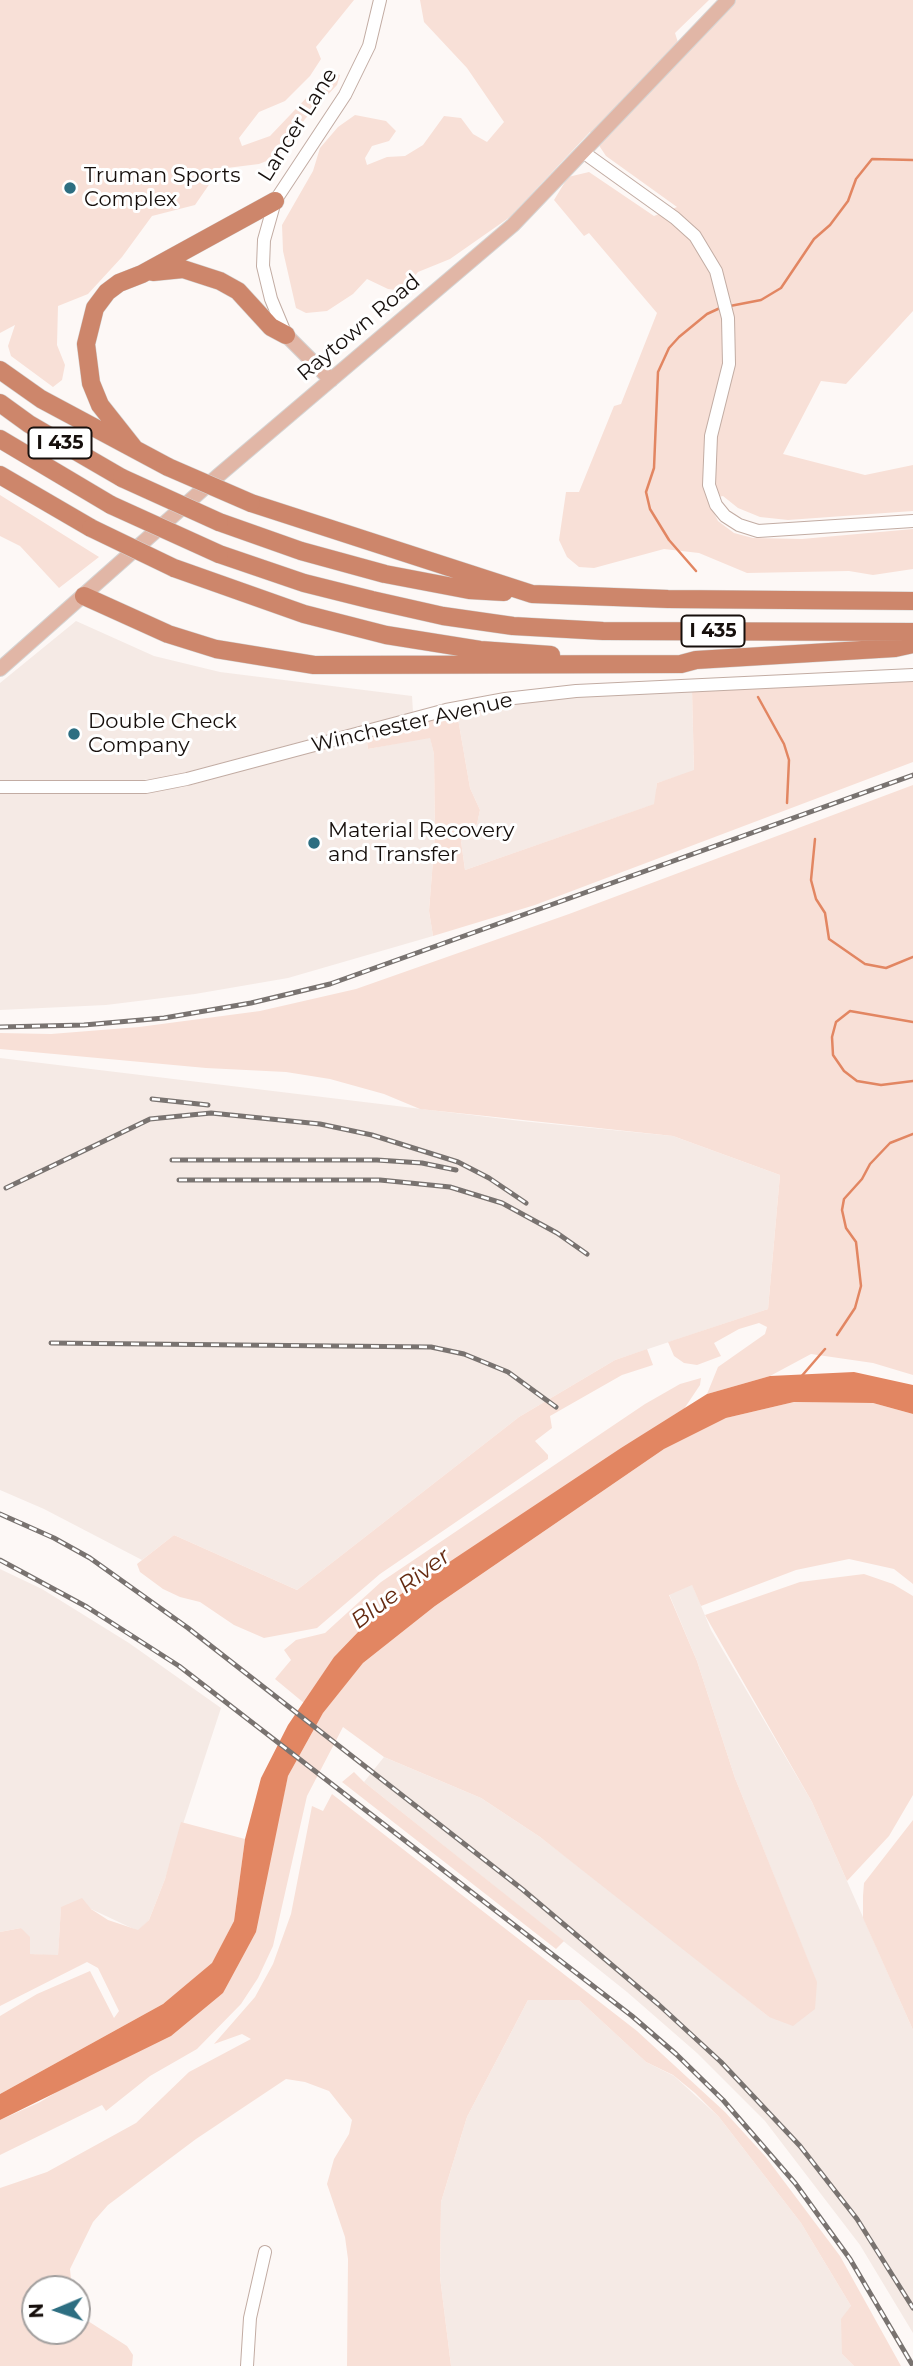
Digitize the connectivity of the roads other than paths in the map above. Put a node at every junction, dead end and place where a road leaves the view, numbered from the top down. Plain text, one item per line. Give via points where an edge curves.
1 (380, 0) edge
2 (728, 0) edge
3 (583, 152) junction
4 (275, 201) junction
5 (142, 274) junction
6 (286, 335) junction
7 (0, 370) edge
8 (331, 380) junction
9 (0, 403) edge
10 (0, 439) edge
11 (134, 448) junction
12 (0, 475) edge
13 (913, 521) edge
14 (532, 594) junction
15 (83, 596) junction
16 (913, 601) edge
17 (913, 632) edge
18 (913, 644) edge
19 (696, 660) junction
20 (0, 669) edge
21 (913, 675) edge
22 (0, 787) edge
23 (265, 2252) dead end
24 (247, 2366) edge

1 - 4 street, Lancer Lane via 369,46 345,95
2 - 3 main road, Raytown Road
3 - 8 main road, Raytown Road via 513,225
3 - 13 street via 676,218 706,251 718,279 729,329 729,364 708,458 709,485 725,516 758,531
4 - 5 highway
4 - 6 street, Lancer Lane via 264,240 263,266
5 - 6 highway via 164,269 200,272 238,291 271,327
5 - 11 highway via 107,292 95,308 86,344 91,383 100,405
6 - 8 main road, Lancer Lane
7 - 11 highway via 41,399
8 - 15 main road, Raytown Road
9 - 14 highway, I 435, bridge via 122,478 219,522 385,574 469,590
10 - 17 highway, I 435, bridge via 111,505 219,554 304,583 443,616 603,631
11 - 14 highway, bridge via 251,503
12 - 19 highway, bridge via 91,528 174,568 304,614 386,635 480,650
14 - 16 highway, I 435
15 - 19 highway via 168,634 216,649 314,665 681,664
15 - 20 main road, Raytown Road
18 - 19 highway
21 - 22 street, Winchester Avenue via 576,691 505,699 146,787
23 - 24 street via 250,2318

